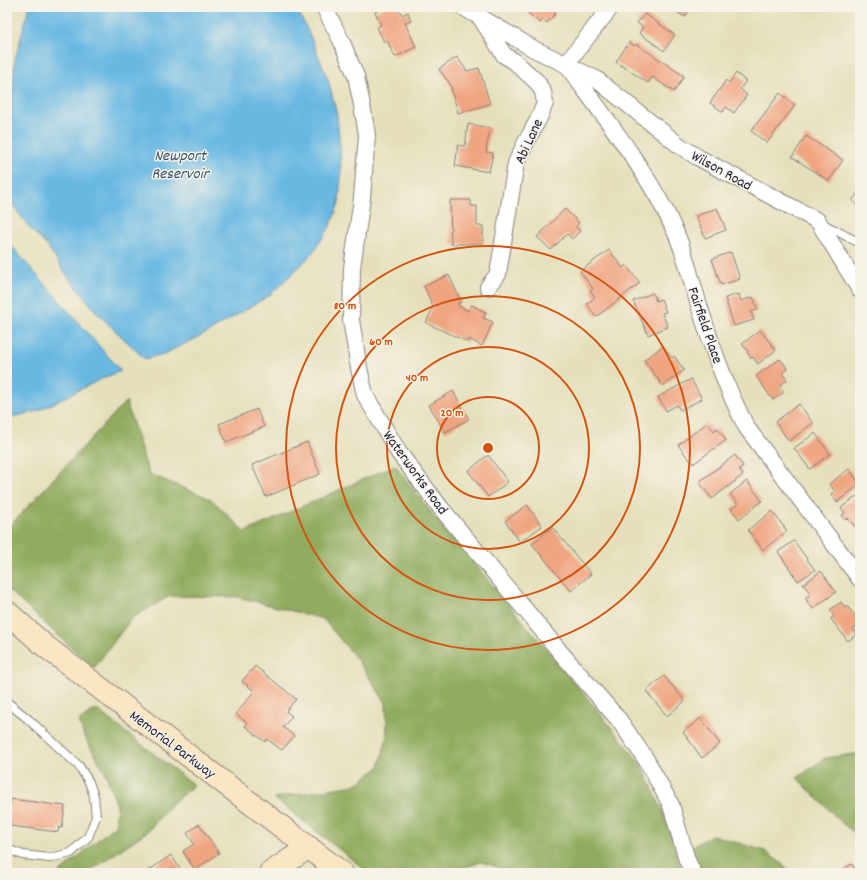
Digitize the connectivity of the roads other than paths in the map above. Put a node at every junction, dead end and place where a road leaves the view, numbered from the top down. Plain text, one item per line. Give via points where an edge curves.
1 (324, 7) edge
2 (463, 7) edge
3 (611, 7) edge
4 (480, 16) junction
5 (566, 64) junction
6 (818, 221) junction
7 (860, 242) edge
8 (488, 287) dead end
9 (860, 290) edge
10 (860, 579) edge
11 (8, 614) edge
12 (7, 702) edge
13 (309, 847) junction
14 (7, 849) edge
15 (270, 873) edge
16 (342, 873) edge
17 (693, 873) edge

1 - 17 street, Waterworks Road via 356,76 367,135 362,198 352,268 351,320 365,395 399,454 440,507 619,720 647,761 671,805
2 - 4 street, Wilson Road
3 - 5 street
4 - 5 street, Wilson Road via 534,49
4 - 8 street, Abi Lane via 504,54 537,82 543,92 545,103 516,163 498,274
5 - 6 street, Wilson Road via 596,79 680,146
5 - 10 street, Fairfield Place via 638,164 661,201 676,233 725,380 747,428
6 - 7 lane
6 - 9 street
11 - 13 main road, Memorial Parkway via 51,650
12 - 14 lane via 79,766 94,796 96,817 88,837 71,853 50,858 23,855
13 - 15 main road
13 - 16 main road, Memorial Parkway

